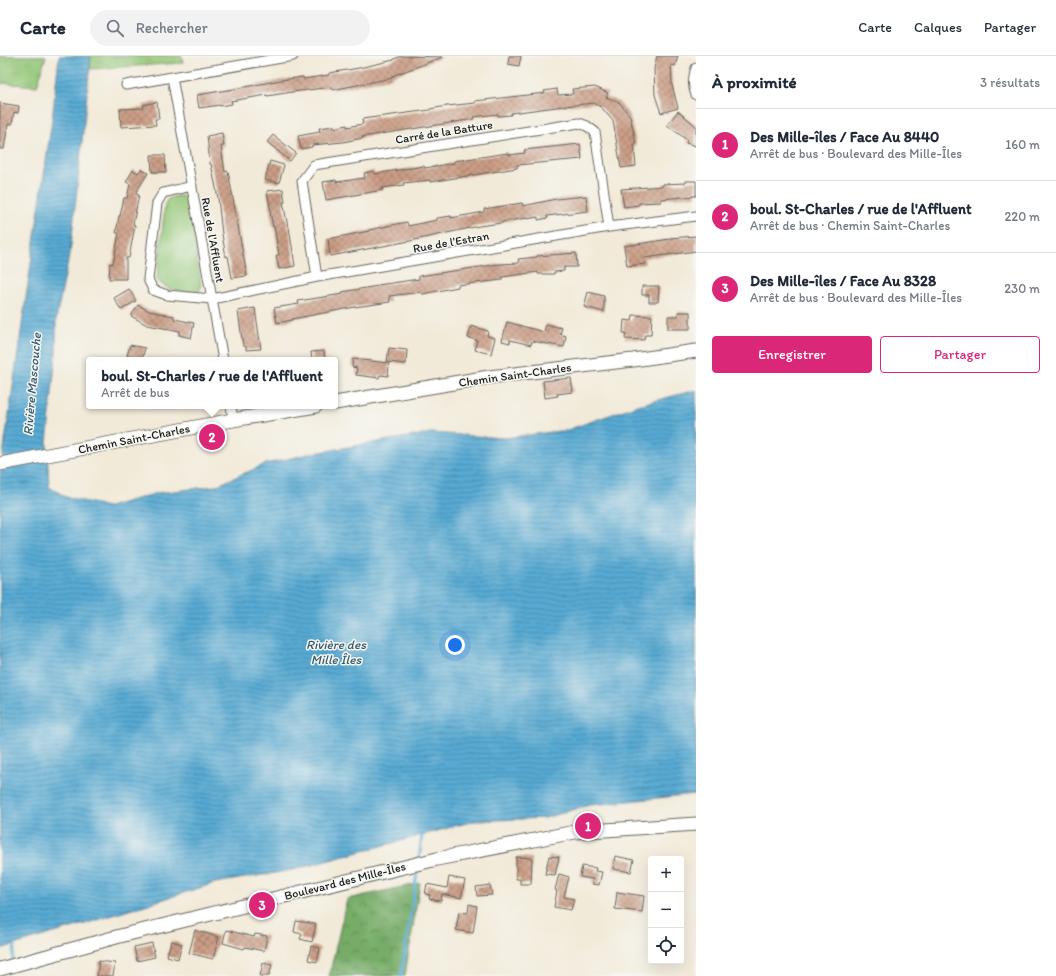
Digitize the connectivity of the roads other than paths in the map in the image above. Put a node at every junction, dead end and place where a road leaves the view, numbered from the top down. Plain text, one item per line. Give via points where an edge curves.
1 (293, 56) edge
2 (696, 68) edge
3 (172, 77) junction
4 (126, 85) dead end
5 (696, 95) edge
6 (192, 186) junction
7 (696, 216) edge
8 (609, 227) junction
9 (317, 277) junction
10 (212, 299) junction
11 (696, 351) edge
12 (222, 357) edge
13 (338, 402) edge
14 (231, 409) edge
15 (298, 409) edge
16 (233, 420) junction
17 (0, 464) edge
18 (696, 824) edge
19 (0, 969) edge

1 - 3 street
2 - 5 street via 693,88
3 - 4 street
3 - 6 street, Rue de l'Affluent
6 - 10 street, Rue de l'Affluent
6 - 10 street, Rue de l'Affluent via 162,193 157,203 148,279 153,290 167,295
7 - 8 street, Rue de l'Estran
8 - 9 street, Rue de l'Estran
8 - 9 street, Carré de la Batture via 595,132 579,123 314,165 302,181
9 - 10 street, Rue de l'Estran
10 - 12 street, Rue de l'Affluent
11 - 13 street, Chemin Saint-Charles via 489,377
14 - 16 street
15 - 16 street, Chemin Saint-Charles
16 - 17 street, Chemin Saint-Charles
18 - 19 street, Boulevard des Mille-Îles via 575,832 437,859 120,936

